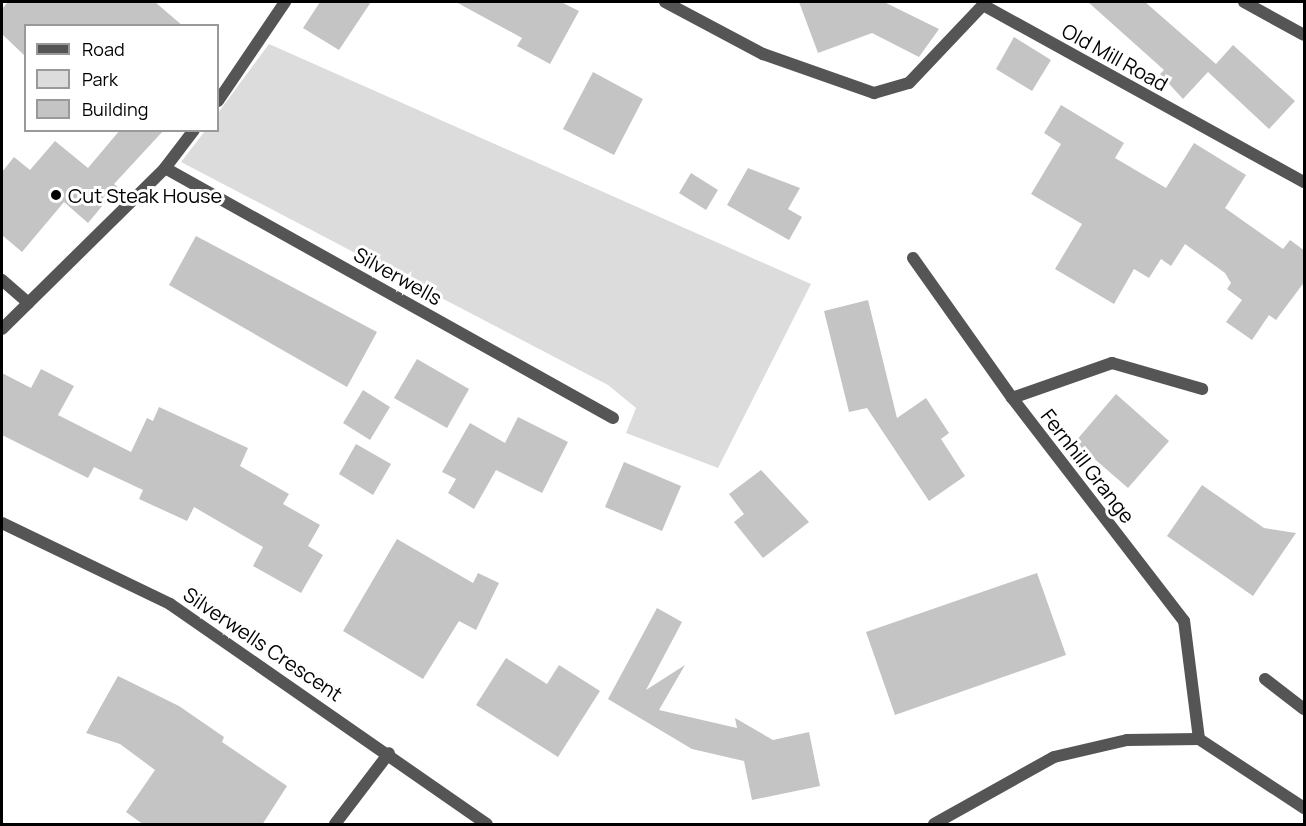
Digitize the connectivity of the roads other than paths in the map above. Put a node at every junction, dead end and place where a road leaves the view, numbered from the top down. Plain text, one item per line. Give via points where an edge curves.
1 (285, 2) edge
2 (664, 2) edge
3 (1244, 2) edge
4 (979, 3) edge
5 (1305, 35) edge
6 (219, 100) edge
7 (192, 132) edge
8 (165, 168) junction
9 (1305, 182) edge
10 (913, 258) dead end
11 (2, 280) edge
12 (28, 303) junction
13 (2, 329) edge
14 (1202, 389) dead end
15 (1012, 398) junction
16 (613, 418) dead end
17 (2, 523) edge
18 (1265, 679) dead end
19 (1305, 709) edge
20 (1199, 739) junction
21 (389, 753) junction
22 (1305, 808) edge
23 (335, 825) edge
24 (487, 825) edge
25 (934, 825) edge

1 - 6 street
2 - 4 street, Old Mill Road via 763,54 874,93 909,83
3 - 5 street
4 - 9 street, Old Mill Road
7 - 8 street
8 - 12 street
8 - 16 street, Silverwells
10 - 15 street
11 - 12 street
12 - 13 street
14 - 15 street, Fernhill Grange via 1112,363
15 - 20 street, Fernhill Grange via 1184,621
17 - 21 street, Silverwells Crescent via 170,604
18 - 19 street
20 - 22 street
20 - 25 street via 1127,740 1054,757
21 - 23 street
21 - 24 street, Silverwells Crescent

